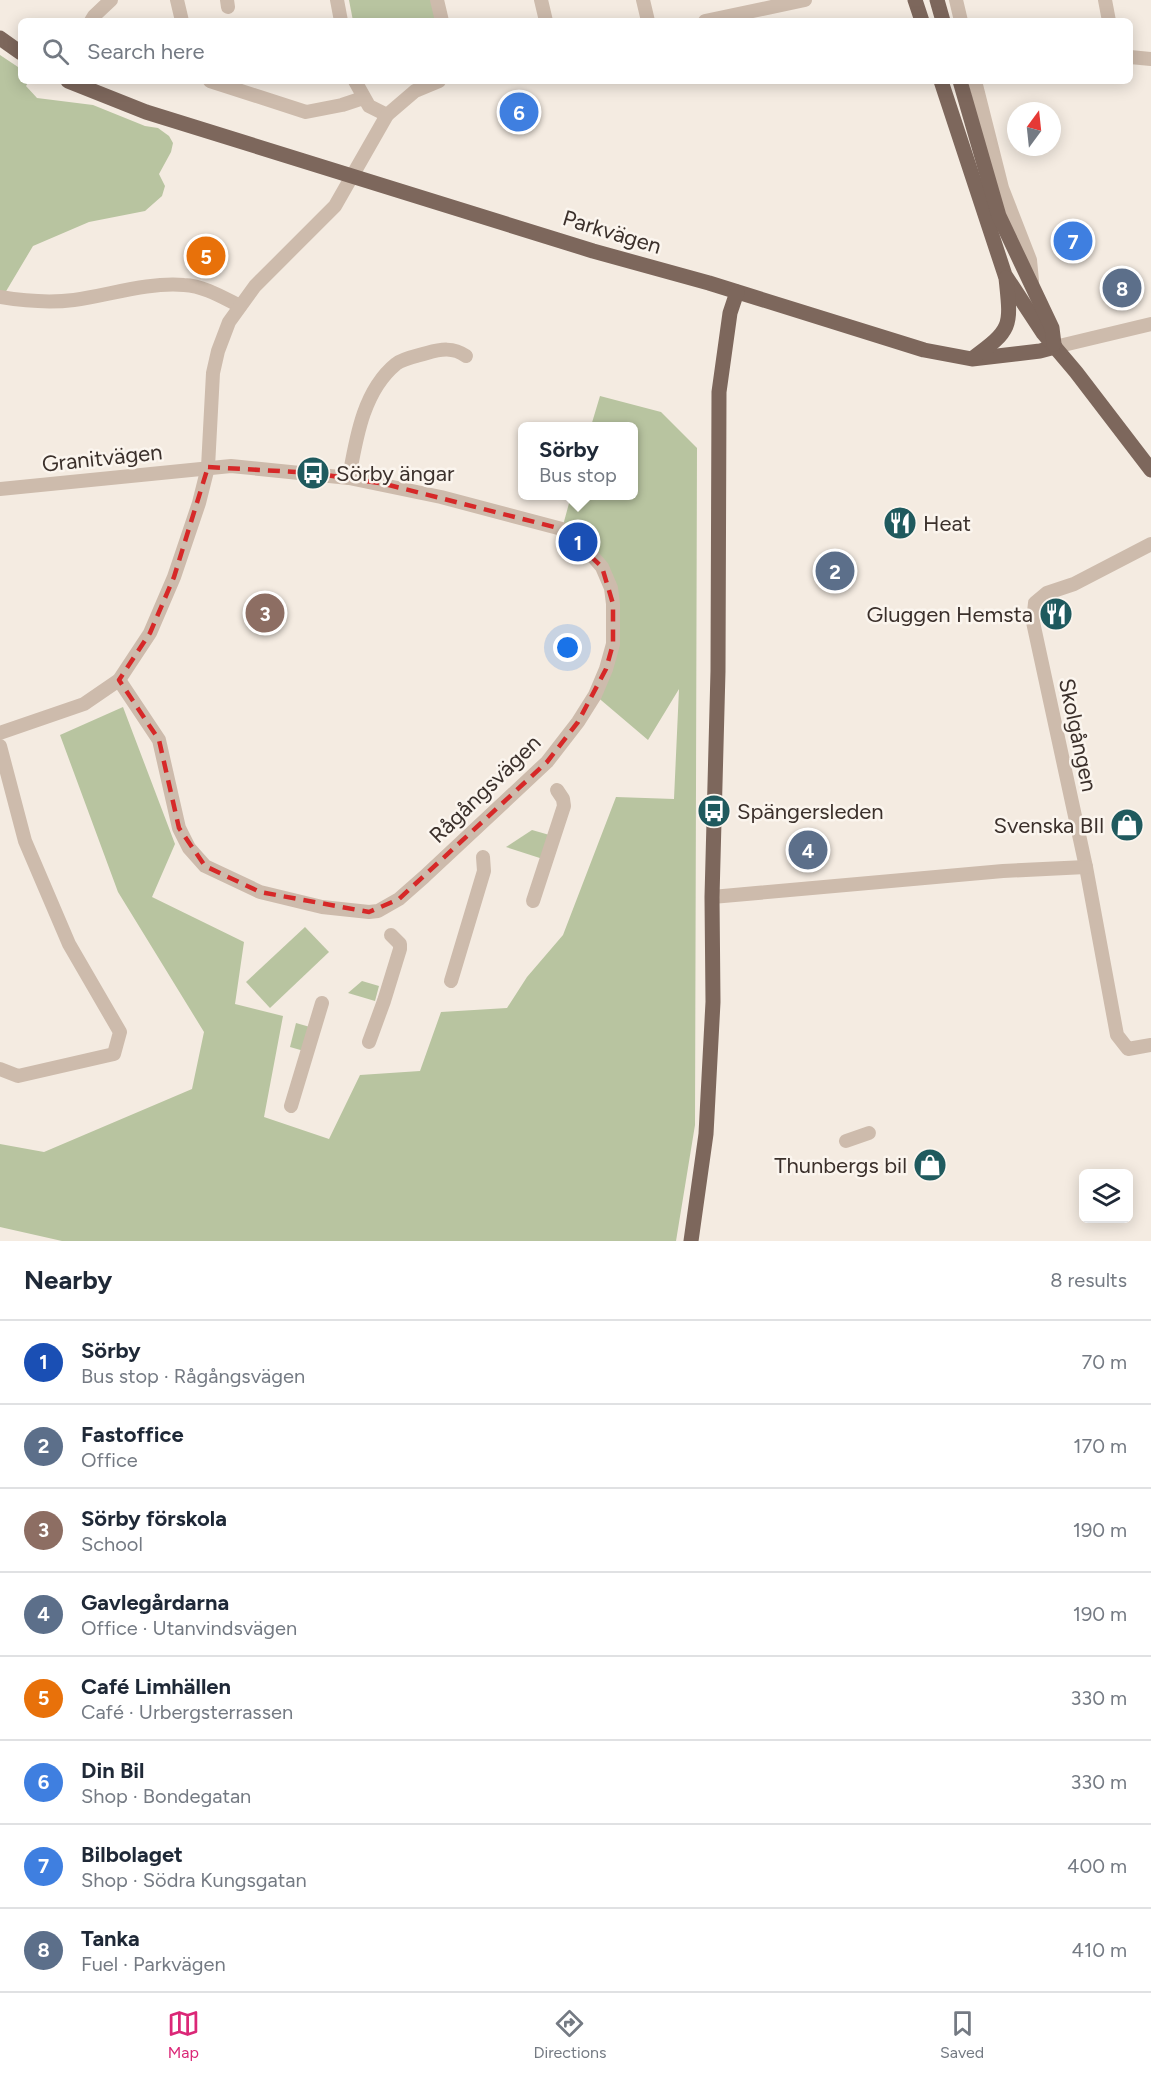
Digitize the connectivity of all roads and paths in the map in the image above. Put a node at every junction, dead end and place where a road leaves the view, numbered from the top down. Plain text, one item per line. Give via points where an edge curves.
1 (177, 0) edge
2 (337, 0) edge
3 (437, 0) edge
4 (541, 0) edge
5 (644, 0) edge
6 (805, 0) edge
7 (915, 0) edge
8 (937, 0) edge
9 (956, 0) edge
10 (1105, 0) edge
11 (105, 2) edge
12 (744, 7) edge
13 (93, 18) edge
14 (181, 18) edge
15 (340, 18) edge
16 (441, 18) edge
17 (545, 18) edge
18 (647, 18) edge
19 (713, 18) edge
20 (921, 18) edge
21 (942, 18) edge
22 (960, 18) edge
23 (1108, 18) edge
24 (0, 38) edge
25 (18, 51) edge
26 (1133, 57) edge
27 (1151, 59) edge
28 (76, 84) edge
29 (219, 84) edge
30 (356, 84) edge
31 (432, 84) edge
32 (942, 84) edge
33 (961, 84) edge
34 (976, 84) edge
35 (363, 98) junction
36 (387, 115) junction
37 (353, 176) junction
38 (1005, 275) junction
39 (1032, 289) junction
40 (737, 292) junction
41 (0, 297) edge
42 (240, 306) junction
43 (1151, 324) edge
44 (1055, 347) junction
45 (466, 356) dead end
46 (972, 359) junction
47 (208, 467) junction
48 (1151, 470) edge
49 (349, 478) junction
50 (0, 489) edge
51 (1151, 544) edge
52 (118, 680) junction
53 (0, 733) edge
54 (0, 746) edge
55 (557, 790) dead end
56 (483, 857) dead end
57 (1086, 867) junction
58 (712, 897) junction
59 (533, 901) dead end
60 (391, 935) dead end
61 (451, 981) dead end
62 (322, 1002) dead end
63 (369, 1042) dead end
64 (1151, 1045) edge
65 (0, 1069) edge
66 (291, 1106) dead end
67 (869, 1133) dead end
68 (846, 1141) dead end
69 (693, 1237) edge

1 - 14 street
2 - 15 street
3 - 16 street
4 - 17 street
5 - 18 street
6 - 12 street
7 - 20 main road
8 - 21 main road
9 - 22 street
10 - 23 street
11 - 13 street
12 - 19 street
24 - 25 main road
26 - 27 street
28 - 37 main road, Parkvägen via 146,112
29 - 35 street via 306,112
30 - 35 street
31 - 36 street via 415,91
32 - 38 main road
33 - 39 main road via 999,216
34 - 39 street via 1002,188 1030,260
35 - 36 street via 369,106
36 - 37 street
37 - 40 main road, Parkvägen
37 - 42 street via 335,206
38 - 44 main road
38 - 46 main road via 1007,328
39 - 44 main road via 1052,328
40 - 46 main road, Parkvägen via 924,350
40 - 58 main road via 730,313 719,392
41 - 42 street via 72,300 183,285 211,291
42 - 47 street via 229,322 213,373
43 - 44 street, Parkvägen
44 - 46 main road, Parkvägen
44 - 48 main road
45 - 49 street via 455,350 440,350 397,363 368,402
47 - 49 street, Rågångsvägen via 254,467
47 - 50 street, Granitvägen
47 - 52 street via 174,577 150,633
49 - 52 street, Rågångsvägen via 562,529 602,567 613,604 613,644 606,669 578,722 547,762 399,899 369,912 322,907 260,892 205,866 189,848 179,828 159,740
51 - 57 street, Skolgången via 1074,584 1047,592 1035,603 1033,622
52 - 53 street via 84,704
54 - 65 street via 25,841 69,944 120,1032 114,1054 18,1076
55 - 59 street via 564,806
56 - 61 street via 482,881
57 - 58 street
57 - 64 street, Skolgången via 1117,1035 1128,1049
58 - 69 main road via 712,1026 706,1134
60 - 63 street via 400,949
62 - 66 street
67 - 68 street

